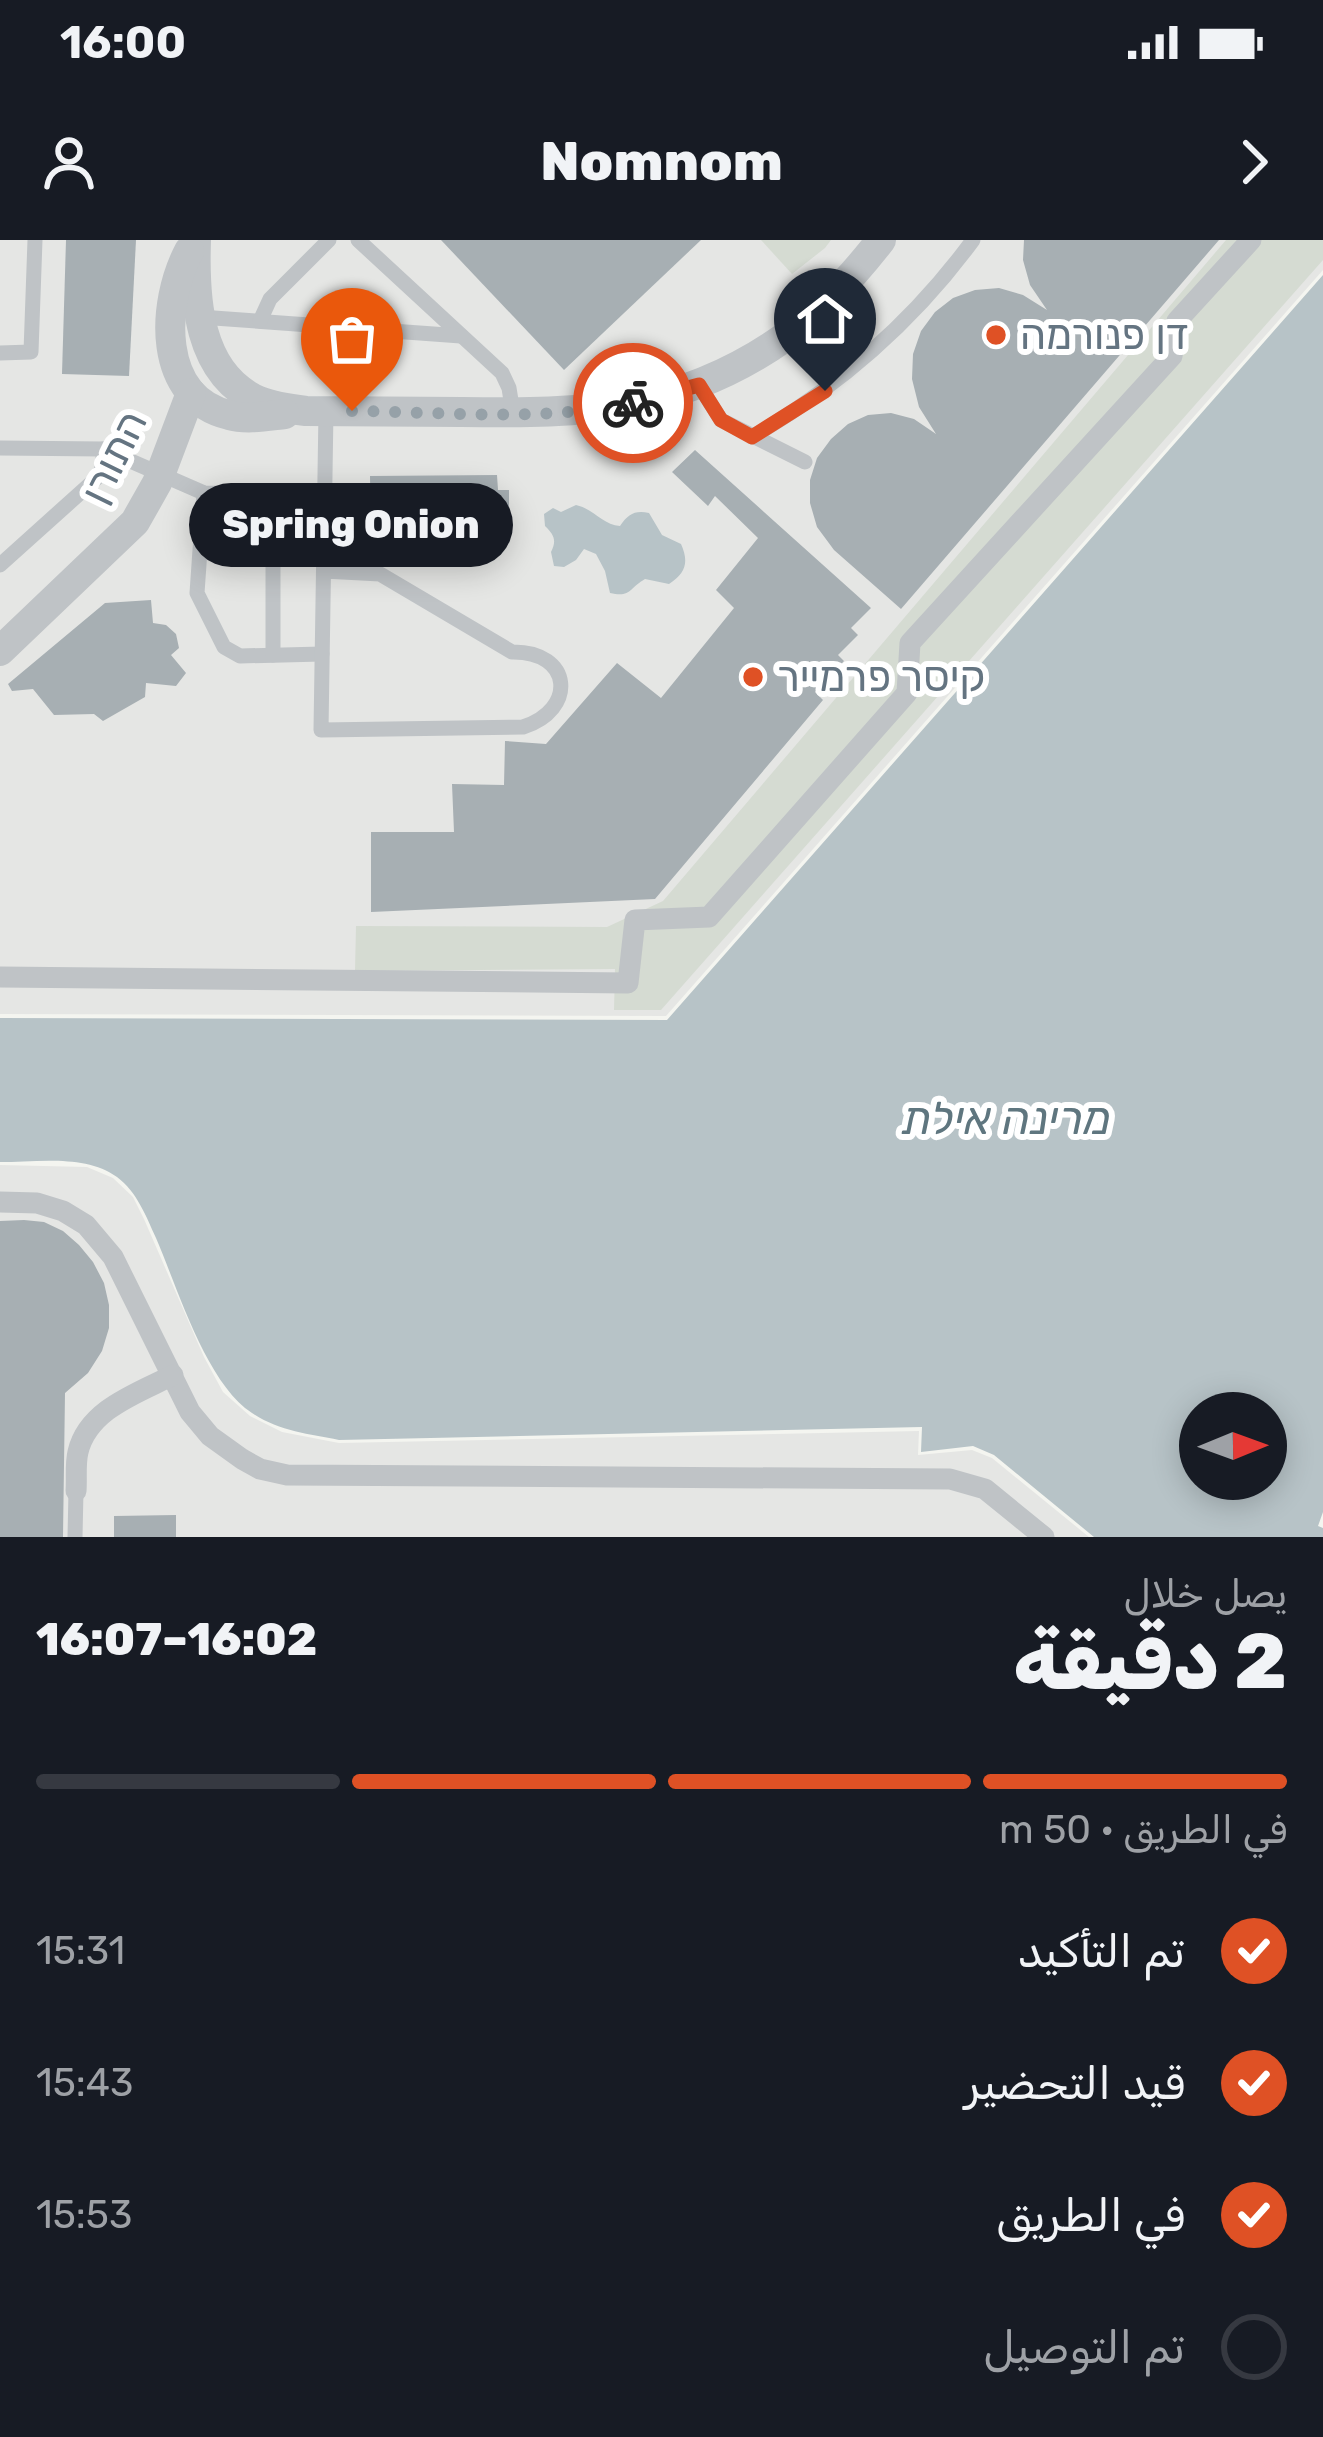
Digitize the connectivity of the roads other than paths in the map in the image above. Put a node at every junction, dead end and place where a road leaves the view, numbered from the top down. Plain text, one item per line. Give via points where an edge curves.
1 (35, 240) edge
2 (329, 240) edge
3 (358, 240) edge
4 (881, 240) edge
5 (973, 240) edge
6 (1251, 240) edge
7 (199, 243) edge
8 (199, 317) junction
9 (260, 321) junction
10 (461, 335) junction
11 (0, 353) edge
12 (699, 385) junction
13 (190, 393) junction
14 (316, 411) junction
15 (513, 413) junction
16 (752, 437) junction
17 (0, 448) edge
18 (103, 449) junction
19 (805, 462) dead end
20 (160, 474) junction
21 (204, 493) junction
22 (274, 494) junction
23 (325, 495) junction
24 (0, 565) edge
25 (324, 571) junction
26 (0, 651) edge
27 (322, 654) junction
28 (273, 655) junction
29 (0, 977) edge
30 (0, 1202) edge
31 (172, 1375) junction
32 (76, 1491) joint
33 (75, 1537) edge
34 (1044, 1537) edge

1 - 11 lane via 31,352
2 - 9 lane via 270,299
3 - 10 lane
4 - 12 street via 787,335
5 - 16 lane via 859,364
6 - 29 street via 1177,321 1172,356 910,643 907,693 709,916 635,920 628,983
7 - 8 street
7 - 13 street via 181,265 169,323 178,374
8 - 9 lane
8 - 14 street via 212,356 238,388 279,407
9 - 10 lane
10 - 15 lane via 502,373
12 - 15 street via 604,409
12 - 16 lane via 721,420
13 - 14 street via 232,416
13 - 20 street, התורן
14 - 15 street
14 - 23 lane
16 - 19 lane
17 - 18 lane
18 - 20 lane
18 - 24 lane via 99,476
20 - 21 lane
20 - 26 street, התורן via 125,534
21 - 22 lane
21 - 28 lane via 197,593 224,647 240,656
22 - 23 lane
22 - 28 lane
23 - 25 lane
25 - 27 lane
25 - 27 lane via 380,574 512,652 543,656 558,672 560,695 548,716 523,728 321,730
27 - 28 lane
30 - 31 street via 37,1203 86,1225 113,1257
31 - 32 street via 109,1408 86,1434
31 - 34 street via 210,1436 287,1475 950,1479 985,1489
32 - 33 lane

